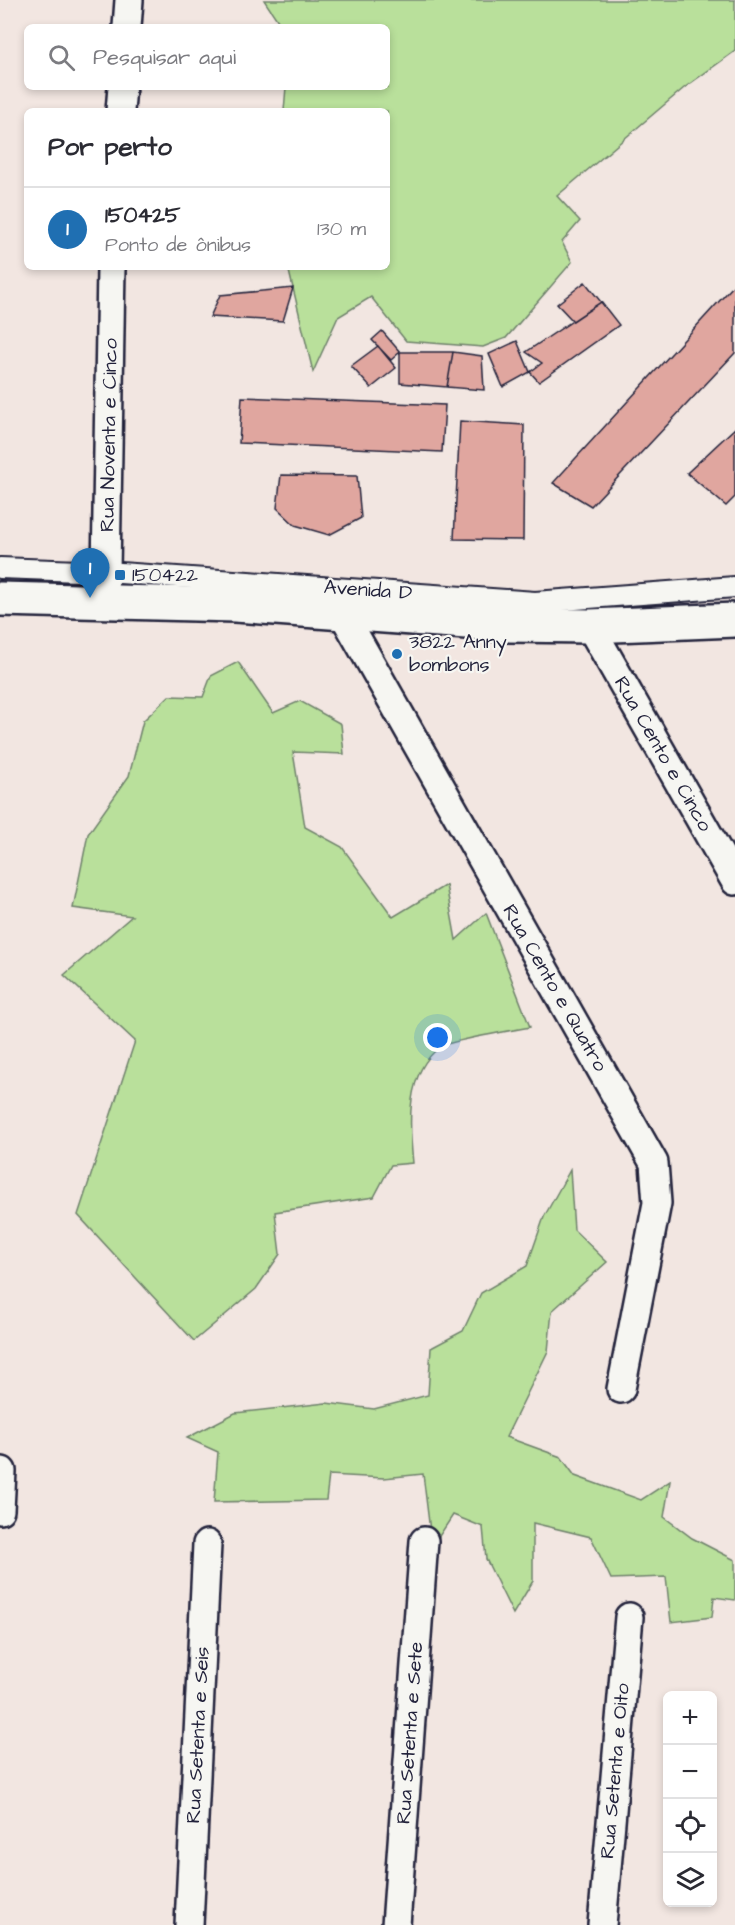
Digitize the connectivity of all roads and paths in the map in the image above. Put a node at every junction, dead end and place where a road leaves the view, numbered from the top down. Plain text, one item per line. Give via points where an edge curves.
1 (129, 0) edge
2 (127, 24) edge
3 (122, 90) edge
4 (120, 108) edge
5 (111, 270) edge
6 (0, 568) edge
7 (104, 587) junction
8 (735, 587) edge
9 (0, 599) edge
10 (343, 614) junction
11 (735, 620) edge
12 (591, 626) junction
13 (735, 881) edge
14 (621, 1389) dead end
15 (2, 1471) dead end
16 (0, 1510) edge
17 (424, 1541) dead end
18 (207, 1544) dead end
19 (629, 1617) dead end
20 (189, 1925) edge
21 (396, 1925) edge
22 (602, 1925) edge

1 - 2 street
3 - 4 street
5 - 7 street, Rua Noventa e Cinco
6 - 7 street, Avenida D
7 - 8 street, Avenida D via 535,602
7 - 9 street, Avenida D
7 - 10 street, Avenida D via 235,606
10 - 12 street, Avenida D via 507,625
10 - 14 street, Rua Cento e Quatro via 654,1163 657,1203
11 - 12 street, Avenida D
12 - 13 street, Rua Cento e Cinco
15 - 16 street
17 - 21 street, Rua Setenta e Sete
18 - 20 street, Rua Setenta e Seis
19 - 22 street, Rua Setenta e Oito

